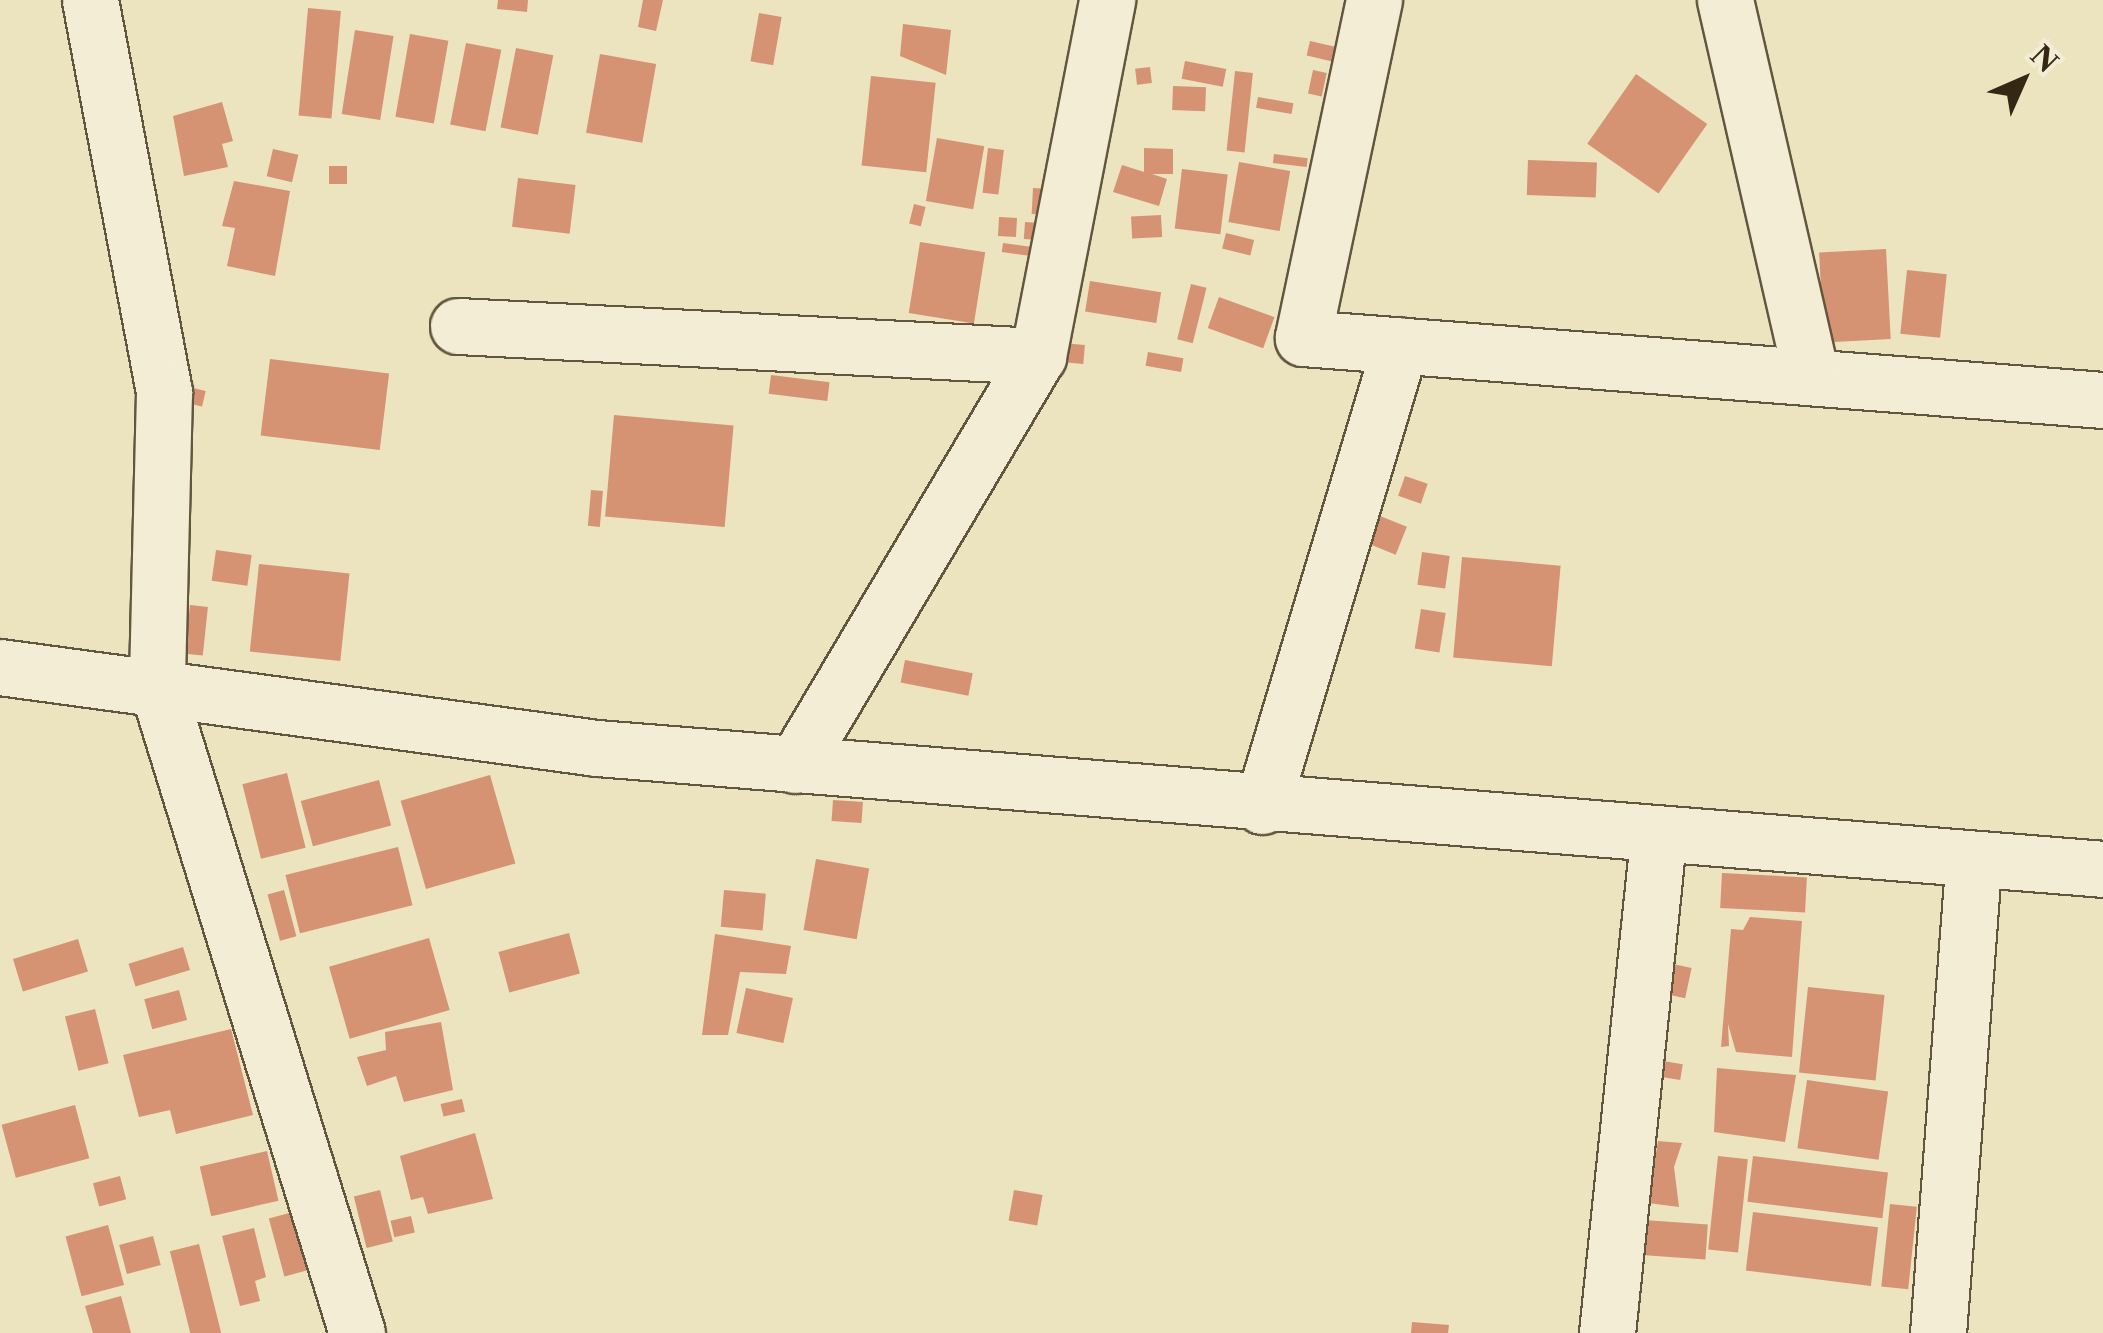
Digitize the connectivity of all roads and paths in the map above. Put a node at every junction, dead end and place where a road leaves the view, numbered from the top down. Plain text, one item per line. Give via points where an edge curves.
1 (90, 0) edge
2 (1107, 0) edge
3 (1374, 0) edge
4 (1725, 0) edge
5 (458, 326) dead end
6 (1400, 345) junction
7 (1038, 356) junction
8 (1810, 372) junction
9 (2103, 400) edge
10 (0, 667) edge
11 (157, 686) junction
12 (795, 765) junction
13 (1262, 806) junction
14 (1658, 838) junction
15 (1973, 865) junction
16 (2103, 869) edge
17 (356, 1333) edge
18 (1607, 1333) edge
19 (1938, 1333) edge

1 - 11 street via 164,392
2 - 7 street
3 - 6 street via 1303,338
4 - 8 street
5 - 7 street
6 - 8 street
6 - 13 street
7 - 12 street
8 - 9 street
10 - 11 street
11 - 12 street via 597,748
11 - 17 street
12 - 13 street
13 - 14 street
14 - 15 street
14 - 18 street
15 - 16 street
15 - 19 street

